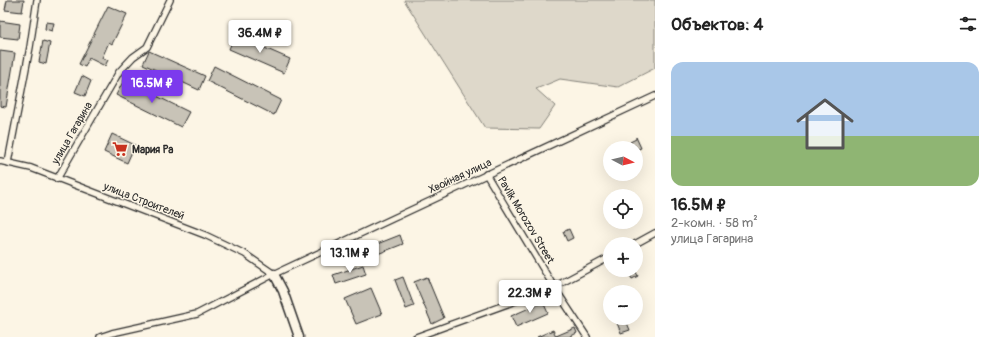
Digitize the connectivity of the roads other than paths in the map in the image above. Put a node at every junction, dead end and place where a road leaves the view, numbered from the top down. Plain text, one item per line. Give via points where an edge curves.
1 (37, 0) edge
2 (170, 0) edge
3 (655, 96) edge
4 (0, 161) edge
5 (8, 162) junction
6 (486, 174) junction
7 (57, 178) junction
8 (655, 233) edge
9 (643, 240) edge
10 (603, 261) edge
11 (274, 274) junction
12 (554, 287) junction
13 (100, 337) edge
14 (299, 337) edge
15 (416, 337) edge
16 (587, 337) edge

1 - 5 street
2 - 7 street, улица Гагарина via 147,47 119,72
3 - 6 street, Хвойная улица
4 - 5 street, улица Строителей
5 - 7 street, улица Строителей
6 - 11 street, Хвойная улица
6 - 12 street, Pavlik Morozov Street
7 - 11 street, улица Строителей via 205,235 245,254
8 - 9 street
10 - 12 street
11 - 13 street, Хвойная улица via 198,314
11 - 14 street via 283,291
12 - 15 street
12 - 16 street, Pavlik Morozov Street

